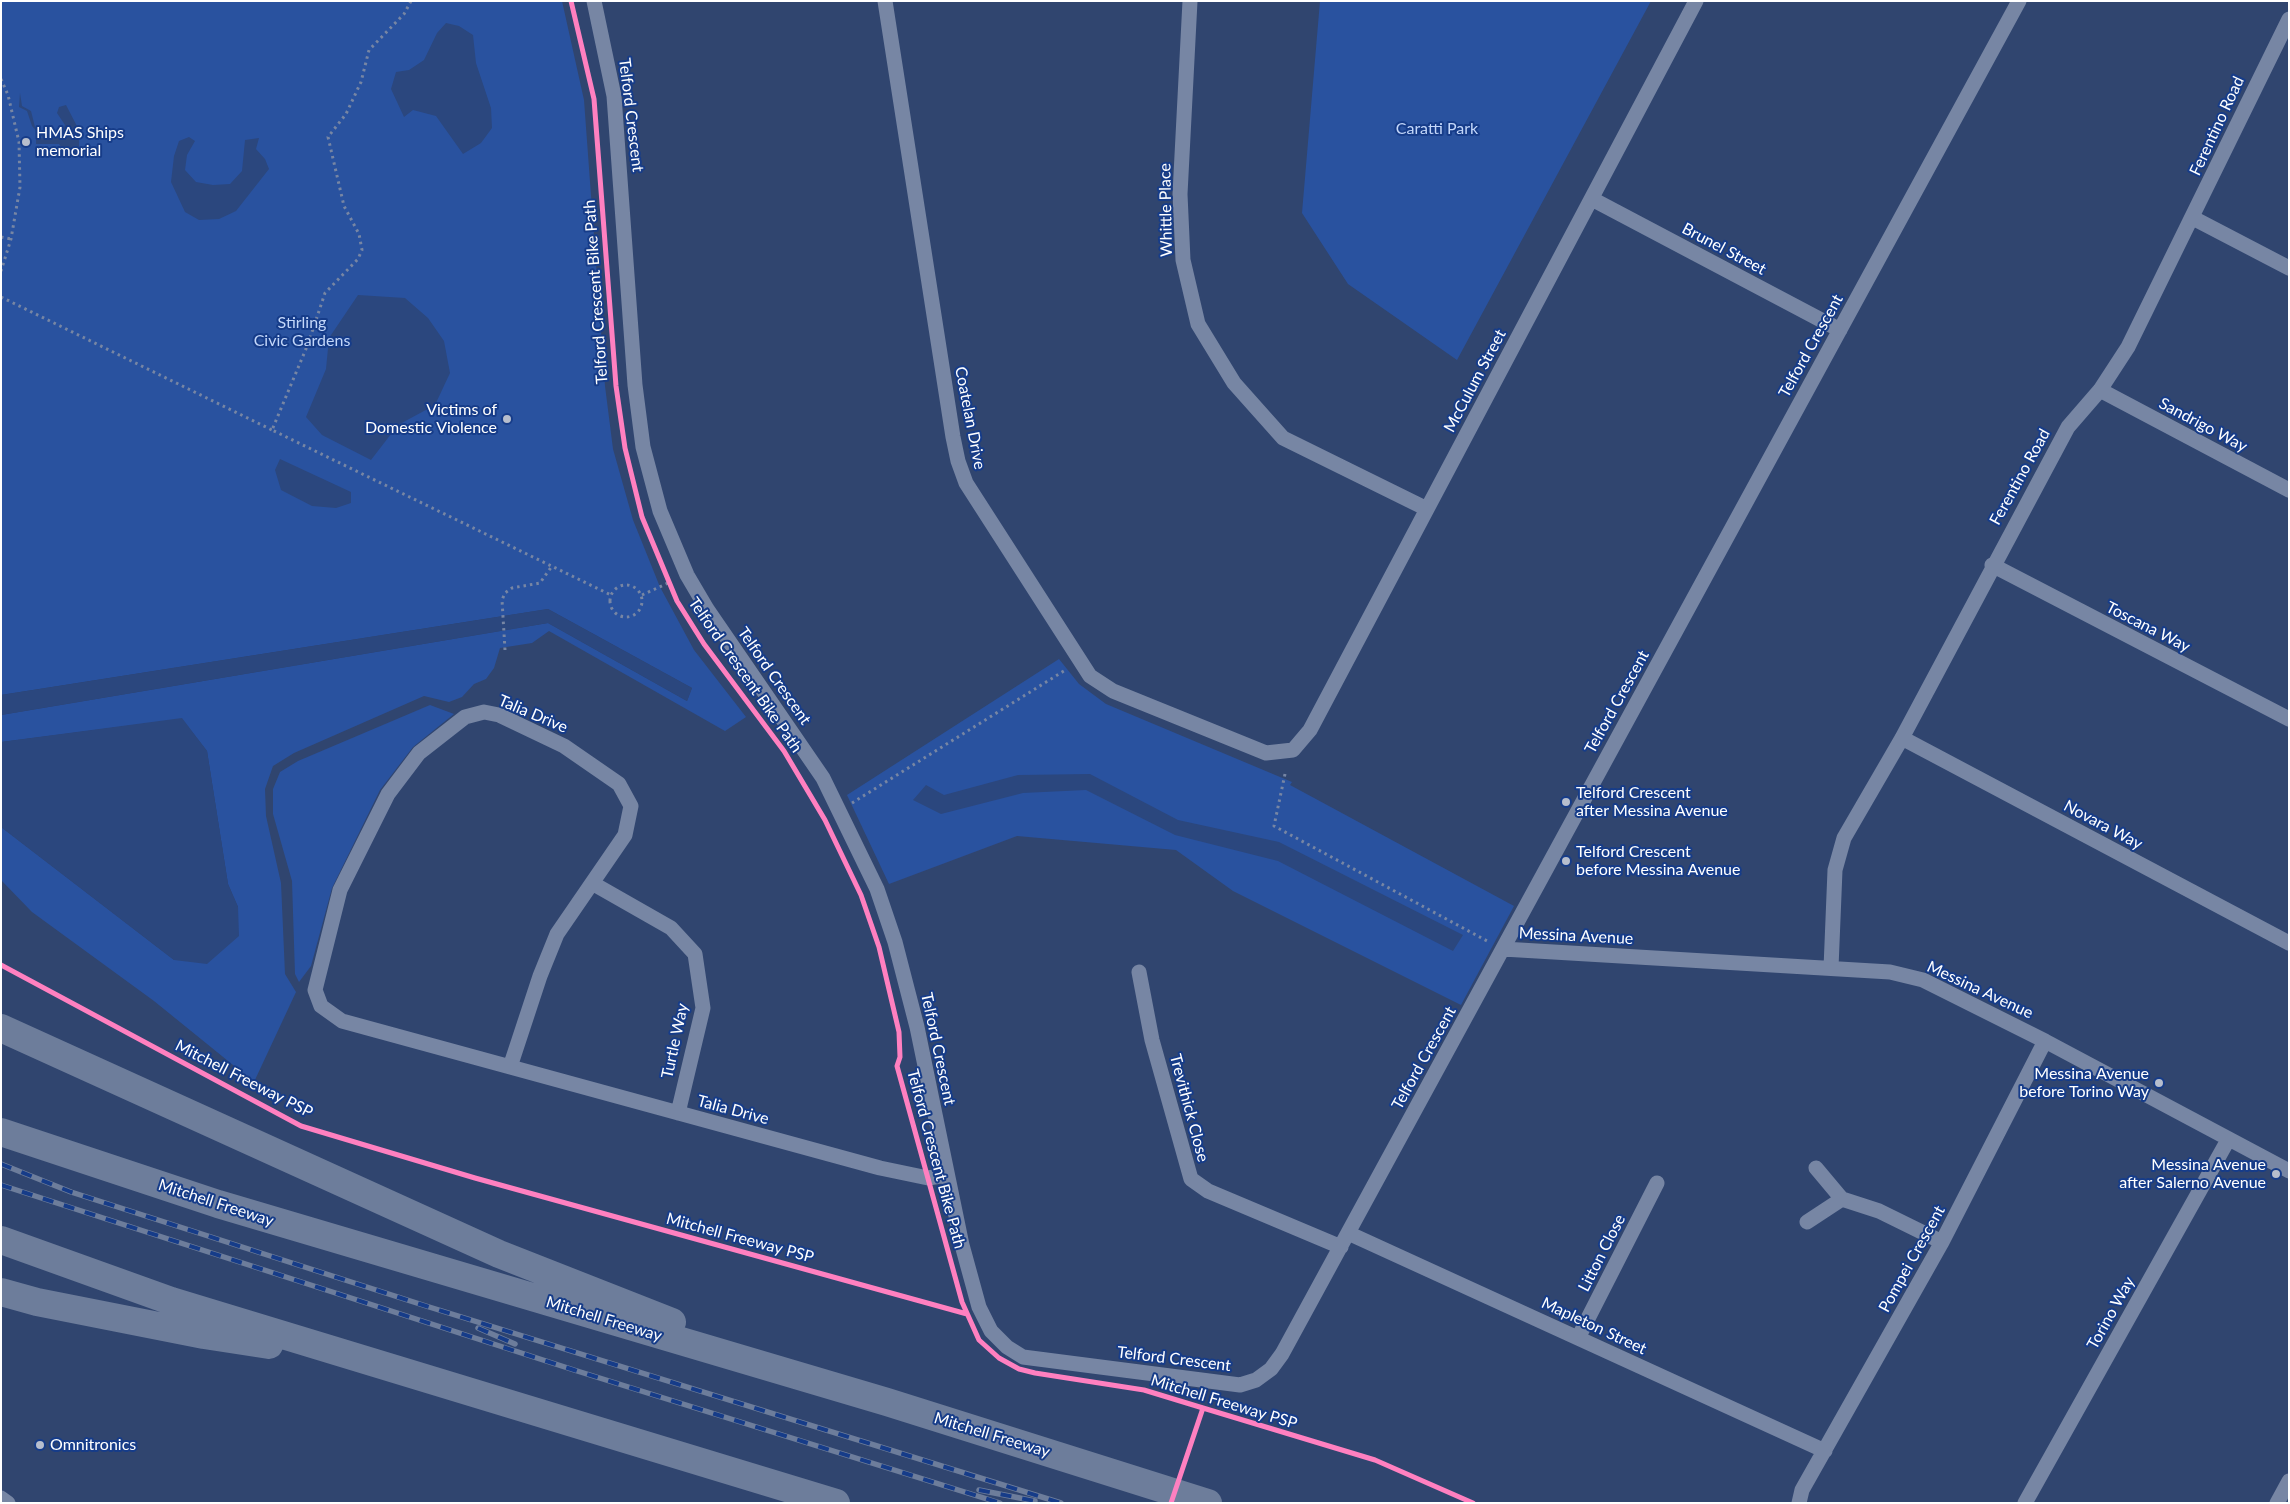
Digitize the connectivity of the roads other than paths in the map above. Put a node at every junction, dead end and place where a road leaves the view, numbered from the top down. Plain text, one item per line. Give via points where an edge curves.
1 (594, 1) edge
2 (885, 1) edge
3 (1190, 1) edge
4 (1696, 1) edge
5 (2019, 1) edge
6 (2289, 19) edge
7 (2284, 41) edge
8 (1592, 199) junction
9 (2193, 218) junction
10 (2289, 268) edge
11 (1840, 330) junction
12 (2100, 390) junction
13 (2289, 490) edge
14 (1427, 509) junction
15 (1992, 565) junction
16 (2289, 719) edge
17 (1902, 738) junction
18 (1266, 753) joint
19 (592, 883) junction
20 (2289, 943) edge
21 (1503, 949) junction
22 (1830, 968) junction
23 (1139, 972) dead end
24 (1, 1028) edge
25 (2045, 1041) junction
26 (510, 1067) junction
27 (678, 1113) junction
28 (1, 1132) edge
29 (2228, 1140) junction
30 (1816, 1168) dead end
31 (2289, 1171) edge
32 (947, 1175) junction
33 (1657, 1183) dead end
34 (1842, 1199) junction
35 (1807, 1222) dead end
36 (1348, 1233) junction
37 (1, 1240) edge
38 (1942, 1242) junction
39 (1341, 1246) junction
40 (1, 1292) edge
41 (1578, 1338) junction
42 (364, 1359) junction
43 (840, 1389) junction
44 (1825, 1451) junction
45 (2289, 1481) edge
46 (1, 1498) edge
47 (8, 1503) edge
48 (836, 1503) edge
49 (1208, 1503) edge
50 (1799, 1503) edge
51 (2025, 1503) edge
52 (2277, 1503) edge

1 - 32 street, Telford Crescent via 614,96 635,386 643,447 660,511 706,609 799,741 840,810 877,888 917,1027
2 - 18 street, Coatelan Drive via 958,461 966,483 1090,676 1113,690
3 - 14 street, Whittle Place via 1180,194 1183,260 1198,324 1234,383 1283,438
4 - 8 street, McCulum Street
5 - 11 street, Telford Crescent
6 - 7 street, Ferentino Road
7 - 9 street, Ferentino Road
8 - 11 street, Brunel Street
8 - 14 street, McCulum Street
9 - 10 street
9 - 12 street, Ferentino Road via 2128,347
11 - 21 street, Telford Crescent
12 - 13 street, Sandrigo Way
12 - 15 street, Ferentino Road via 2068,427
14 - 18 street, McCulum Street via 1310,730 1293,750
15 - 16 street, Toscana Way
15 - 17 street, Ferentino Road
17 - 20 street, Novara Way
17 - 22 street, Ferentino Road via 1844,838 1836,870
19 - 26 street, Talia Drive via 557,934
19 - 26 street, Talia Drive via 625,835 631,806 619,784 564,746 499,715 484,712 465,717 420,753 388,794 340,890 315,990 321,1006 342,1021
19 - 27 street, Turtle Way via 671,928 695,954 703,1008
21 - 22 street, Messina Avenue
21 - 36 street, Telford Crescent
22 - 25 street, Messina Avenue via 1890,972 1923,980
23 - 39 street, Trevithick Close via 1152,1040 1191,1179 1208,1191
24 - 43 highway via 500,1254
25 - 29 street, Messina Avenue
25 - 38 street, Pompei Crescent
26 - 27 street, Talia Drive
27 - 32 street, Talia Drive via 880,1168 928,1178
28 - 43 highway, Mitchell Freeway via 218,1204
29 - 31 street, Messina Avenue
29 - 51 street, Torino Way
30 - 34 street
32 - 39 street, Telford Crescent via 979,1307 991,1331 1007,1348 1023,1357 1240,1385 1256,1380 1282,1354
33 - 41 street, Litton Close
34 - 35 street
34 - 38 street via 1879,1211
36 - 39 street, Telford Crescent
36 - 41 street, Mapleton Street
37 - 42 highway via 171,1301
38 - 44 street, Pompei Crescent
40 - 42 highway via 204,1335
41 - 44 street, Mapleton Street
42 - 48 highway
43 - 49 highway, Mitchell Freeway
44 - 50 street, Pompei Crescent via 1802,1490
45 - 52 street
46 - 47 street

